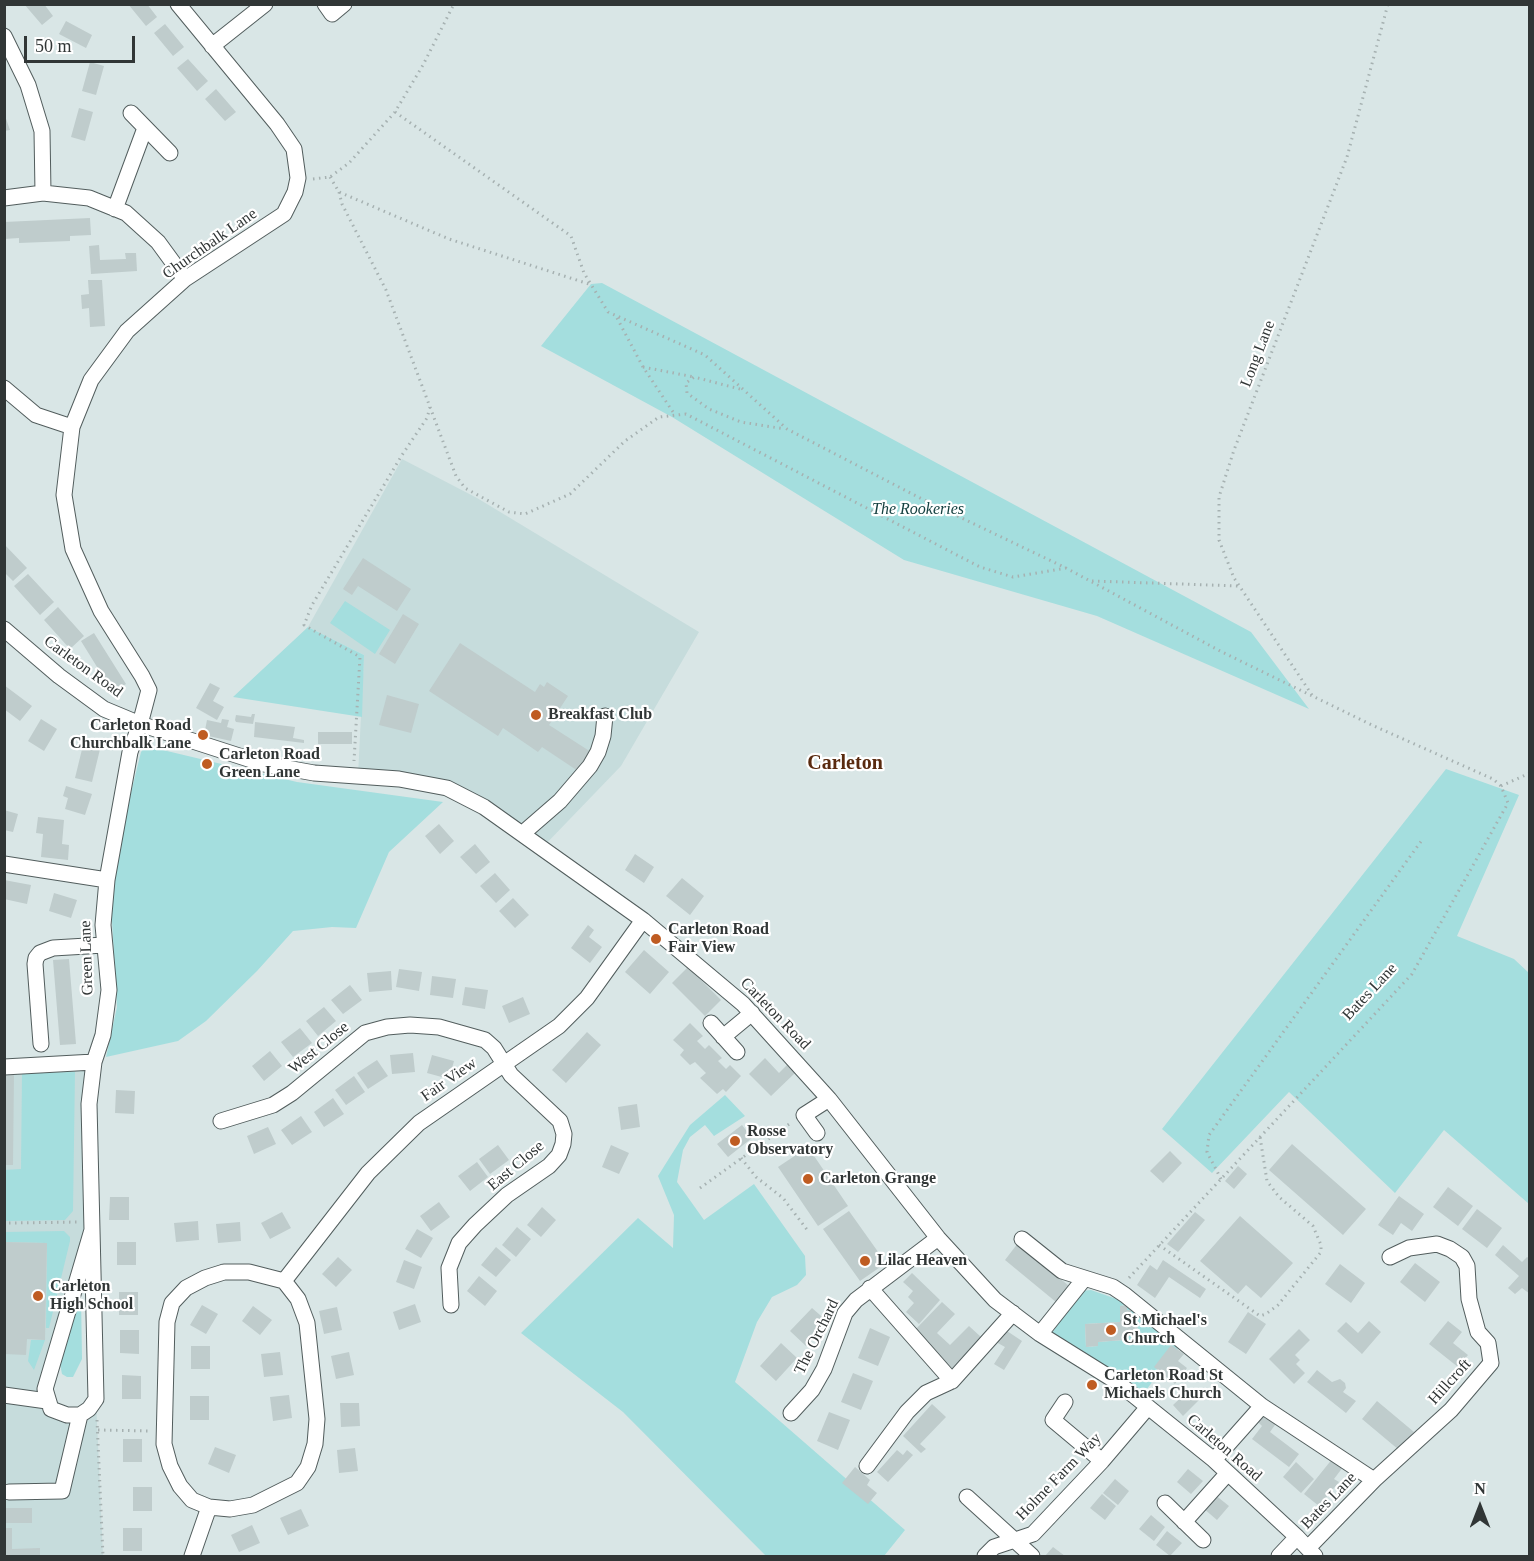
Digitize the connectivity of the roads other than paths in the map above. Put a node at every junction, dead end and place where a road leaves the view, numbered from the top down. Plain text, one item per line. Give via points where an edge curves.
1 (178, 4) edge
2 (265, 4) edge
3 (325, 4) edge
4 (344, 4) edge
5 (4, 36) edge
6 (212, 46) junction
7 (131, 113) dead end
8 (146, 128) junction
9 (170, 153) dead end
10 (43, 193) junction
11 (4, 198) edge
12 (115, 209) junction
13 (185, 279) junction
14 (4, 388) edge
15 (72, 427) junction
16 (4, 629) edge
17 (605, 716) dead end
18 (140, 724) junction
19 (522, 834) junction
20 (4, 864) edge
21 (107, 880) junction
22 (643, 920) junction
23 (104, 945) junction
24 (752, 1013) junction
25 (711, 1023) dead end
26 (723, 1037) junction
27 (41, 1044) dead end
28 (737, 1052) dead end
29 (94, 1062) junction
30 (504, 1063) junction
31 (4, 1067) edge
32 (829, 1099) junction
33 (221, 1121) dead end
34 (817, 1132) dead end
35 (92, 1226) junction
36 (938, 1238) junction
37 (1022, 1239) dead end
38 (1390, 1257) dead end
39 (1084, 1279) junction
40 (285, 1281) junction
41 (870, 1288) junction
42 (451, 1305) dead end
43 (1013, 1313) junction
44 (1040, 1334) junction
45 (951, 1381) junction
46 (4, 1395) edge
47 (47, 1401) junction
48 (1065, 1402) dead end
49 (1262, 1406) junction
50 (1148, 1407) junction
51 (791, 1413) dead end
52 (80, 1415) junction
53 (1214, 1460) junction
54 (1102, 1461) junction
55 (867, 1466) dead end
56 (1227, 1474) junction
57 (1374, 1480) junction
58 (9, 1492) dead end
59 (967, 1497) dead end
60 (1165, 1503) dead end
61 (209, 1507) junction
62 (1184, 1522) junction
63 (1016, 1540) junction
64 (1203, 1540) dead end
65 (1307, 1547) edge
66 (192, 1557) edge
67 (985, 1557) edge
68 (1032, 1557) edge
69 (1279, 1557) edge

1 - 6 street, Churchbalk Lane
2 - 6 street
3 - 4 street via 332,14
5 - 10 street via 28,85 42,131
6 - 13 street, Churchbalk Lane via 294,149 298,178 284,214
7 - 8 street
8 - 9 street
8 - 12 street
10 - 11 street
10 - 12 street via 89,198
12 - 13 street via 126,213 158,242
13 - 15 street, Churchbalk Lane via 127,331 91,380
14 - 15 street via 36,415
15 - 18 street, Churchbalk Lane via 64,495 73,549 101,611 149,690
16 - 18 street, Carleton Road via 104,709
17 - 19 street via 598,753 590,766 560,801
18 - 19 street, Carleton Road via 264,764 447,788 484,807
18 - 21 street, Green Lane via 130,752
19 - 22 street, Carleton Road
20 - 21 street
21 - 23 street, Green Lane
22 - 24 street, Carleton Road
22 - 30 street, Fair View via 587,998 559,1026
23 - 27 street via 53,948 36,958
23 - 29 street, Green Lane via 109,990 103,1035
24 - 26 street
24 - 32 street, Carleton Road
25 - 26 street
26 - 28 street
29 - 31 street
29 - 35 street, Green Lane via 89,1104
30 - 33 street, West Close via 485,1040 439,1027 387,1027 365,1033 273,1105
30 - 40 street, Fair View via 419,1123 368,1173
30 - 42 street, East Close via 511,1075 560,1121 563,1144 549,1166 507,1195 459,1243 449,1268
32 - 34 street via 804,1115
32 - 36 street, Carleton Road
35 - 47 street, Green Lane via 45,1389
35 - 52 street, Green Lane via 96,1399
36 - 41 street, The Orchard
36 - 43 street, Carleton Road via 995,1300
37 - 39 street, Bates Lane via 1062,1271
38 - 57 street, Hillcroft via 1409,1248 1437,1244 1462,1257 1467,1266 1469,1299 1478,1332 1488,1343 1491,1364 1451,1410
39 - 44 street
39 - 49 street, Bates Lane via 1113,1287 1125,1295
40 - 61 street via 298,1299 307,1323 317,1419 308,1467 297,1483 253,1505
40 - 61 street via 249,1272 224,1272 186,1288 172,1303 167,1322 164,1444 180,1486 192,1500
41 - 45 street
41 - 51 street, The Orchard via 845,1313 824,1369
43 - 44 street, Carleton Road
43 - 45 street
44 - 50 street, Carleton Road via 1117,1382
45 - 55 street via 926,1393 907,1412
46 - 47 street
47 - 52 street via 51,1409
48 - 54 street via 1053,1420
49 - 53 street
49 - 57 street, Bates Lane
50 - 53 street, Carleton Road
50 - 54 street, Holme Farm Way
52 - 58 street via 62,1491
53 - 56 street, Carleton Road
54 - 63 street, Holme Farm Way via 1033,1534
56 - 62 street
56 - 65 street, Carleton Road
57 - 65 street, Bates Lane
59 - 63 street
60 - 62 street
61 - 66 street
62 - 64 street
63 - 67 street, Holme Farm Way via 994,1547
63 - 68 street
65 - 69 street, Bates Lane

